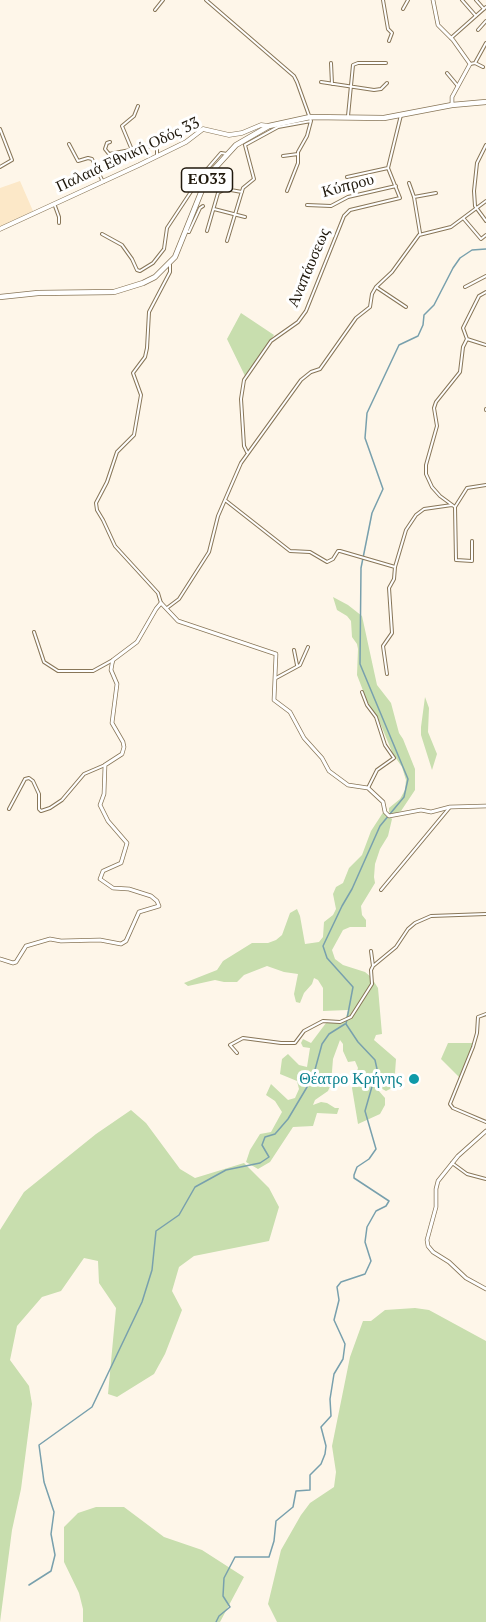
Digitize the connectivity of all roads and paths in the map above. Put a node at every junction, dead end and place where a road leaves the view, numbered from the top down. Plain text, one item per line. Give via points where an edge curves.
1 (163, 0) edge
2 (206, 0) edge
3 (383, 0) edge
4 (408, 0) edge
5 (433, 0) edge
6 (462, 0) edge
7 (477, 0) edge
8 (485, 8) edge
9 (403, 9) dead end
10 (155, 10) dead end
11 (476, 16) junction
12 (486, 21) edge
13 (478, 30) dead end
14 (452, 38) junction
15 (389, 41) dead end
16 (486, 43) edge
17 (331, 63) dead end
18 (386, 63) dead end
19 (473, 63) junction
20 (483, 66) dead end
21 (447, 73) dead end
22 (321, 82) dead end
23 (387, 83) dead end
24 (332, 84) junction
25 (457, 85) junction
26 (351, 87) junction
27 (486, 102) edge
28 (452, 105) junction
29 (138, 106) dead end
30 (401, 115) junction
31 (348, 116) junction
32 (311, 119) junction
33 (269, 126) junction
34 (0, 129) edge
35 (110, 142) dead end
36 (69, 144) dead end
37 (486, 145) edge
38 (132, 150) junction
39 (226, 154) junction
40 (298, 154) junction
41 (157, 155) junction
42 (283, 156) dead end
43 (0, 167) edge
44 (388, 168) junction
45 (347, 177) dead end
46 (103, 182) junction
47 (409, 183) dead end
48 (396, 186) junction
49 (287, 191) dead end
50 (242, 192) junction
51 (436, 193) dead end
52 (414, 197) junction
53 (486, 201) edge
54 (54, 203) junction
55 (307, 205) dead end
56 (203, 206) dead end
57 (214, 209) junction
58 (477, 209) junction
59 (234, 215) junction
60 (245, 218) dead end
61 (464, 219) junction
62 (486, 221) edge
63 (59, 223) dead end
64 (0, 229) edge
65 (186, 231) junction
66 (207, 231) dead end
67 (420, 233) junction
68 (102, 234) dead end
69 (486, 235) edge
70 (227, 241) dead end
71 (170, 264) junction
72 (486, 276) edge
73 (376, 287) junction
74 (465, 287) dead end
75 (486, 292) edge
76 (0, 297) edge
77 (406, 307) dead end
78 (467, 339) junction
79 (486, 345) edge
80 (248, 452) junction
81 (486, 485) edge
82 (225, 500) junction
83 (454, 506) junction
84 (472, 541) dead end
85 (395, 567) junction
86 (161, 603) junction
87 (167, 608) junction
88 (34, 632) dead end
89 (308, 647) dead end
90 (294, 650) dead end
91 (113, 660) junction
92 (297, 667) junction
93 (387, 674) dead end
94 (276, 678) junction
95 (362, 693) dead end
96 (105, 765) junction
97 (368, 788) junction
98 (486, 806) edge
99 (450, 807) junction
100 (9, 809) dead end
101 (381, 890) dead end
102 (486, 914) edge
103 (371, 951) dead end
104 (0, 959) edge
105 (373, 966) junction
106 (486, 1014) edge
107 (237, 1053) dead end
108 (486, 1122) edge
109 (486, 1131) edge
110 (452, 1163) junction
111 (486, 1179) edge
112 (486, 1289) edge

1 - 10 street
2 - 32 street via 294,76
3 - 15 street via 392,33
4 - 9 street
5 - 14 street via 437,24
6 - 11 street
7 - 8 street
8 - 11 street
11 - 14 street
12 - 13 street
14 - 19 street
16 - 19 street
17 - 24 street
18 - 26 street via 353,65
19 - 20 street
19 - 25 street
21 - 25 street
22 - 24 street
23 - 26 street via 374,90
24 - 26 street
25 - 28 street
26 - 31 street
27 - 28 main road, ΕΟ33
28 - 30 main road, ΕΟ33
29 - 38 street via 134,116 122,126
30 - 31 main road, ΕΟ33
30 - 44 street
31 - 32 main road, ΕΟ33
32 - 33 main road, ΕΟ33
32 - 40 street
32 - 50 street via 278,127 245,145 254,179
33 - 39 main road, ΕΟ33
33 - 41 main road, Παλαιά Εθνική Οδός 33 via 229,135 203,129
34 - 43 street via 12,160
35 - 38 street via 105,149 109,153
36 - 46 street via 78,161 92,159
37 - 58 street via 476,169
38 - 41 street via 154,146
39 - 65 main road, ΕΟ33 via 206,181
39 - 68 street via 221,153 202,175 167,228 164,249 153,263 137,270 122,245
40 - 42 street
40 - 49 street
41 - 46 main road, Παλαιά Εθνική Οδός 33
44 - 45 street
44 - 48 street
46 - 54 main road, Παλαιά Εθνική Οδός 33
47 - 52 street
48 - 55 street, Κύπρου via 348,197 331,206
48 - 80 street, Αναπάυσεως via 398,200 350,210 344,216 306,311 270,343 243,380 241,404 244,446
50 - 57 street via 221,190
50 - 59 street
51 - 52 street
52 - 67 street
53 - 58 street
54 - 63 street
54 - 64 main road, Παλαιά Εθνική Οδός 33
56 - 65 street via 189,232
57 - 59 street
57 - 66 street
58 - 61 street
58 - 62 street
59 - 60 street
59 - 70 street
61 - 67 street via 442,230
61 - 69 street via 481,239
65 - 71 main road, ΕΟ33
67 - 73 street
71 - 76 main road, ΕΟ33 via 143,283 114,292 38,292
71 - 86 street via 170,272 149,312 145,357 133,373 141,395 134,435 117,452 96,503 115,546 158,593
72 - 74 street
73 - 77 street
73 - 80 street via 370,307 356,318 320,369 301,380
75 - 78 street via 479,296 463,328
78 - 79 street
78 - 83 street via 460,372 435,402 437,426 426,465 432,487
80 - 82 street
81 - 83 street via 467,488
82 - 85 street via 290,550 310,552 327,562 340,551
82 - 87 street via 209,552 179,599
83 - 84 street via 456,560 472,561
83 - 85 street via 426,508 416,515 407,527
85 - 93 street via 389,588 392,633 383,646
86 - 87 street
86 - 91 street via 137,642
87 - 94 street via 177,621 274,653
88 - 91 street via 44,662 58,671 93,670
89 - 92 street
90 - 92 street
91 - 96 street via 111,670 117,684 112,723 123,747 122,754
92 - 94 street
94 - 97 street via 274,700 290,712 329,771 348,785
95 - 97 street via 394,758 377,770
96 - 100 street via 84,774 62,800 41,811 33,781 25,779
96 - 104 street via 100,805 127,846 121,863 104,871 100,879 113,888 151,896 159,906 138,912 126,941 121,944 100,939 50,939 26,945 16,962
97 - 99 street via 383,802 388,815
98 - 99 street
99 - 101 street
102 - 105 street via 421,920 410,926 396,947
103 - 105 street
105 - 107 street via 372,984 351,1017 340,1022 323,1021 304,1031 295,1043 243,1038 230,1045
106 - 108 street via 478,1017 473,1047 450,1101 453,1108
109 - 110 street
110 - 111 street via 467,1174
110 - 112 street via 438,1181 428,1246 466,1278

